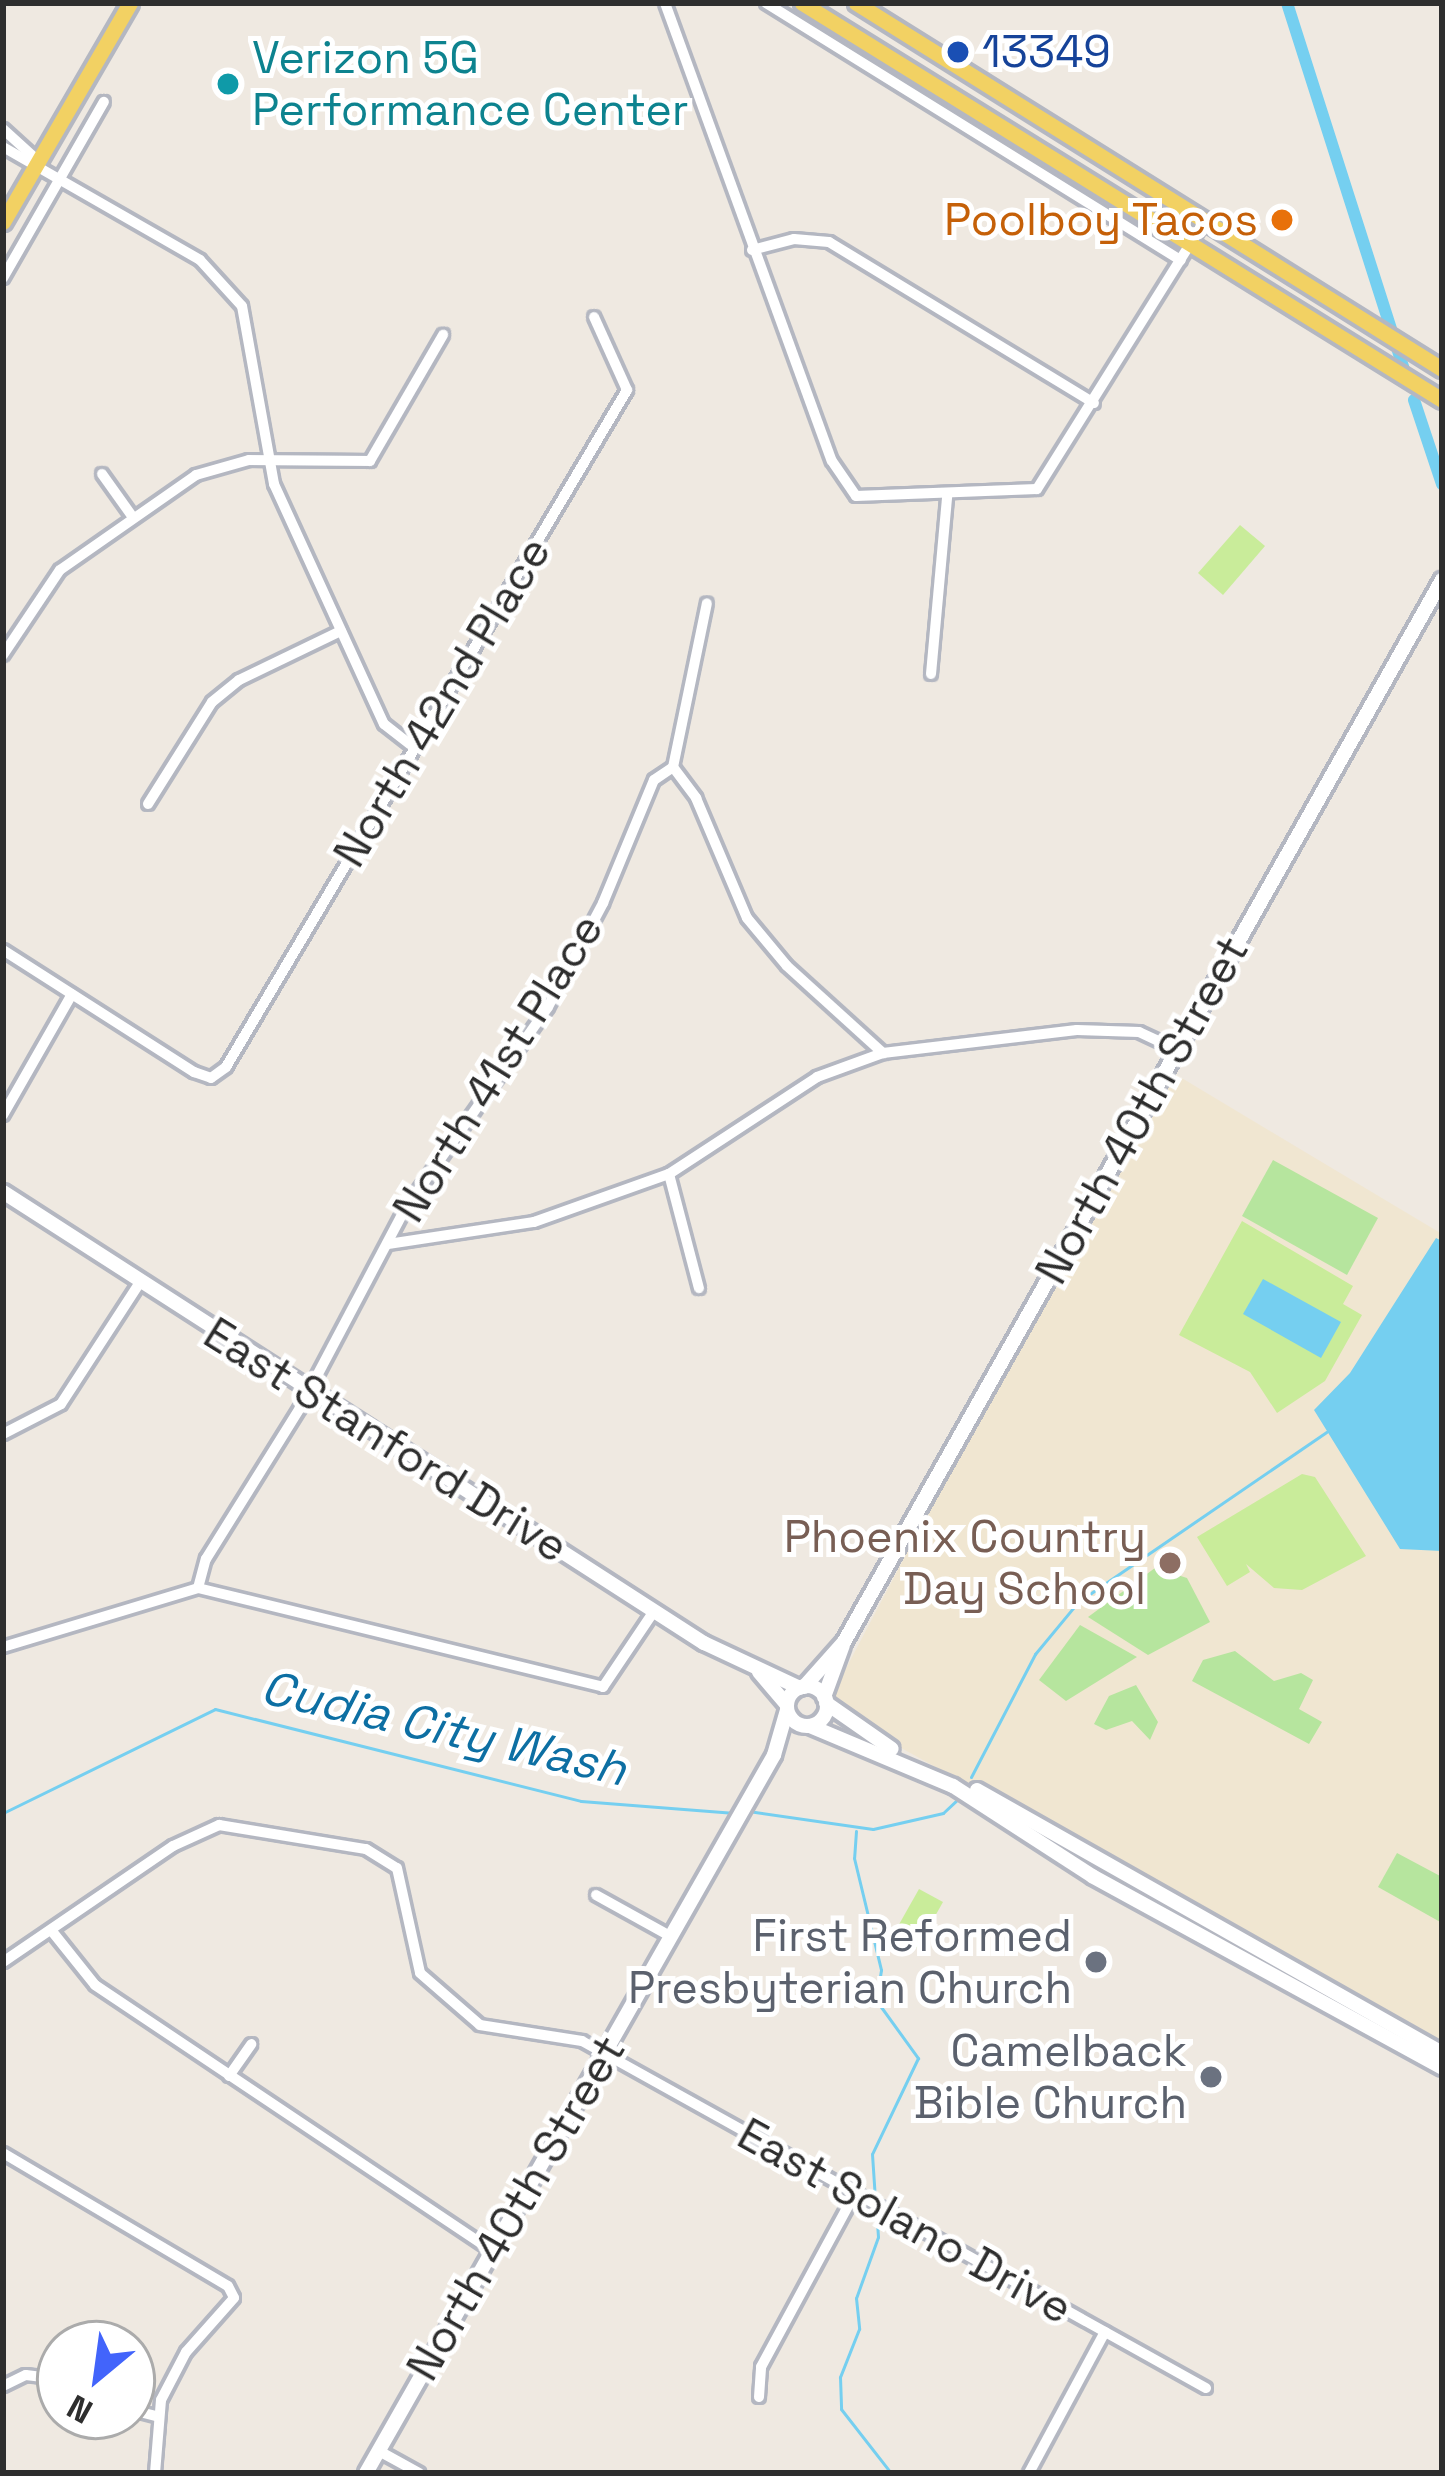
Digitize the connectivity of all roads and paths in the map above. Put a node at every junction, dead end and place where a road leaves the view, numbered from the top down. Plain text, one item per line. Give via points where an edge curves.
1 (130, 3) edge
2 (665, 3) edge
3 (766, 3) edge
4 (802, 3) edge
5 (856, 3) edge
6 (104, 102) dead end
7 (3, 129) edge
8 (3, 147) edge
9 (38, 162) junction
10 (62, 176) junction
11 (3, 222) edge
12 (1204, 222) junction
13 (1190, 244) junction
14 (752, 250) junction
15 (1181, 260) junction
16 (3, 278) edge
17 (594, 317) dead end
18 (443, 335) dead end
19 (1442, 369) edge
20 (1435, 396) edge
21 (1094, 403) junction
22 (267, 461) junction
23 (102, 474) dead end
24 (946, 497) junction
25 (132, 515) junction
26 (1442, 580) edge
27 (707, 603) dead end
28 (341, 631) junction
29 (3, 656) edge
30 (931, 674) dead end
31 (410, 744) junction
32 (673, 767) junction
33 (148, 804) dead end
34 (3, 950) edge
35 (72, 994) junction
36 (1175, 1049) junction
37 (883, 1053) junction
38 (3, 1114) edge
39 (669, 1174) junction
40 (3, 1192) edge
41 (9, 1204) edge
42 (388, 1244) junction
43 (139, 1283) junction
44 (699, 1288) dead end
45 (306, 1389) junction
46 (3, 1434) edge
47 (198, 1588) junction
48 (654, 1611) junction
49 (844, 1642) junction
50 (3, 1647) edge
51 (759, 1672) junction
52 (802, 1687) junction
53 (825, 1700) junction
54 (787, 1707) junction
55 (808, 1726) junction
56 (774, 1755) junction
57 (596, 1894) dead end
58 (52, 1930) junction
59 (670, 1936) junction
60 (3, 1962) edge
61 (251, 2044) dead end
62 (1442, 2053) edge
63 (603, 2054) junction
64 (1442, 2068) edge
65 (229, 2076) junction
66 (3, 2153) edge
67 (855, 2193) junction
68 (493, 2251) junction
69 (1106, 2332) junction
70 (36, 2376) edge
71 (3, 2386) edge
72 (1206, 2388) dead end
73 (759, 2397) dead end
74 (156, 2416) edge
75 (156, 2440) edge
76 (379, 2451) junction
77 (155, 2473) edge
78 (366, 2473) edge
79 (419, 2473) edge
80 (1029, 2473) edge

1 - 9 main road
2 - 14 street
3 - 15 street
4 - 13 main road
5 - 12 main road
6 - 10 street
7 - 9 street
8 - 9 street
9 - 10 street
9 - 11 main road
10 - 16 street
10 - 22 street via 229,286 250,332
12 - 13 street
12 - 19 main road
13 - 15 street
13 - 20 main road
14 - 21 street via 794,239 829,242
14 - 24 street via 843,487 869,500
15 - 21 street
17 - 31 street, North 42nd Place via 627,390 495,619
18 - 22 street via 370,461
21 - 24 street via 1037,489
22 - 25 street via 196,475
22 - 28 street
23 - 25 street
24 - 30 street
25 - 29 street via 60,570
26 - 36 street, North 40th Street
27 - 32 street, North 41st Place
28 - 31 street via 384,724
28 - 33 street via 212,701
31 - 35 street, North 42nd Place via 226,1067 212,1078
32 - 37 street via 696,798 747,918
32 - 42 street, North 41st Place via 654,780 548,1007
34 - 35 street
35 - 38 street
36 - 37 street via 1138,1033 1077,1030
36 - 49 street, North 40th Street
37 - 39 street via 817,1077
39 - 42 street via 534,1222
39 - 44 street
40 - 41 street, East Stanford Drive
41 - 43 street, East Stanford Drive
42 - 45 street, North 41st Place
43 - 45 street, East Stanford Drive
43 - 46 street via 62,1404
45 - 47 street, North 41st Place via 206,1559
45 - 48 street, East Stanford Drive
47 - 48 street via 602,1687
47 - 50 street
48 - 51 street, East Stanford Drive
49 - 52 street, North 40th Street
49 - 53 street, North 40th Street
51 - 52 street, East Stanford Drive
51 - 54 street, East Stanford Drive
52 - 53 street, East Stanford Drive
52 - 54 street, North 40th Street
53 - 55 street, North 40th Street
53 - 62 street via 858,1732
54 - 55 street, East Stanford Drive
54 - 56 street, North 40th Street
55 - 56 street, North 40th Street
55 - 64 street via 953,1786 1092,1876
56 - 59 street, North 40th Street
57 - 59 street
58 - 60 street, East Solano Drive
58 - 63 street, East Solano Drive via 173,1846 219,1825 367,1849 397,1868 413,1952 432,1990 479,2025 582,2041
58 - 65 street via 95,1984
59 - 63 street, North 40th Street
61 - 65 street
63 - 67 street, East Solano Drive
63 - 68 street, North 40th Street
65 - 68 street
66 - 74 street via 228,2286 234,2298 224,2317 186,2352
67 - 69 street, East Solano Drive
67 - 73 street via 761,2367
68 - 76 street, North 40th Street
69 - 72 street, East Solano Drive
69 - 80 street
70 - 71 street
75 - 77 street
76 - 78 street, North 40th Street
76 - 79 street

